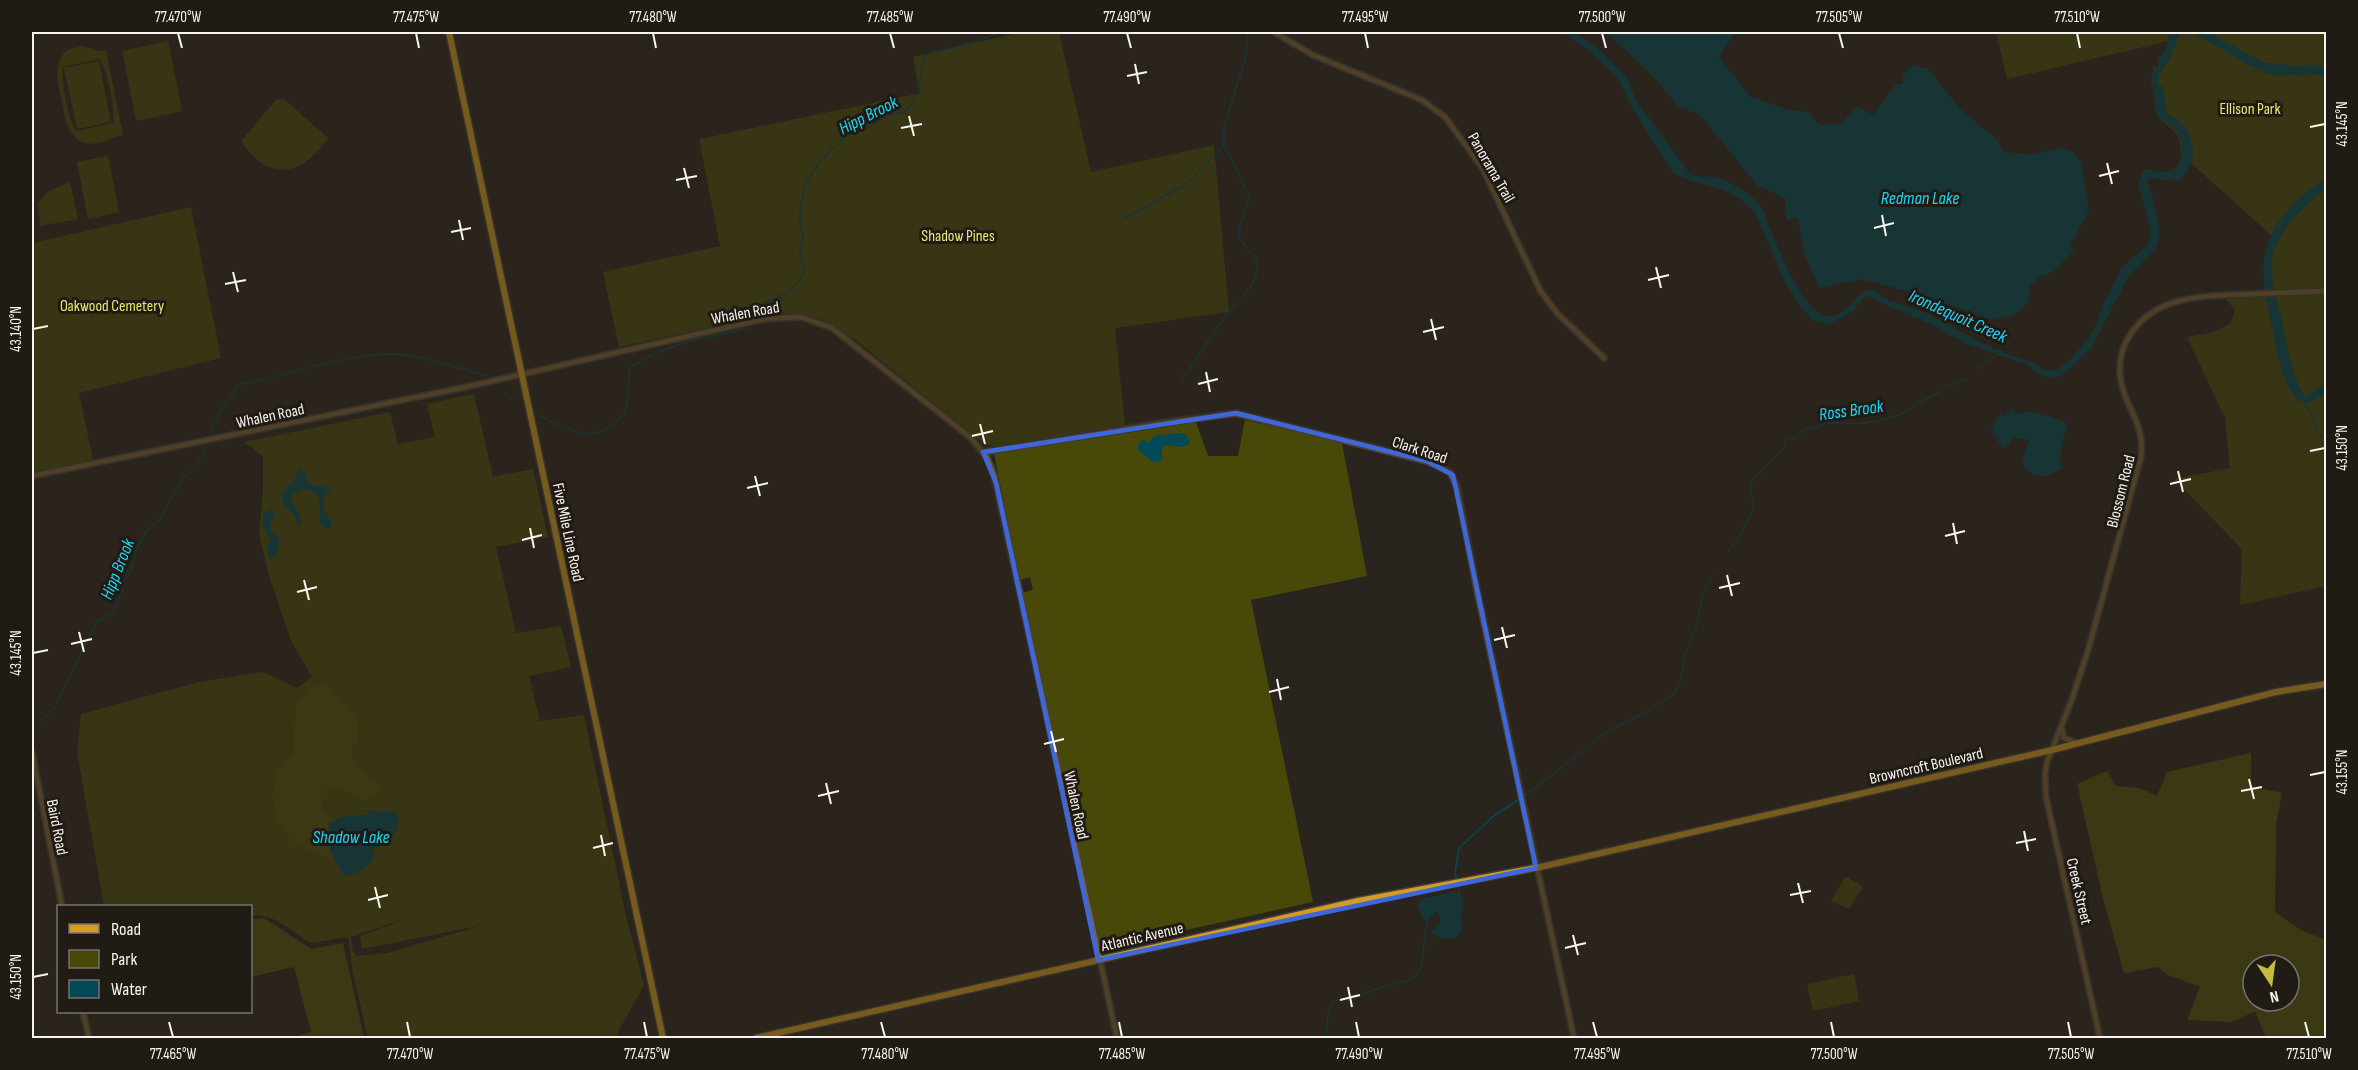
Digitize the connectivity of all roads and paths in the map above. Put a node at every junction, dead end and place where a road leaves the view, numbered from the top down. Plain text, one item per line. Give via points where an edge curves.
1 (449, 32) edge
2 (1274, 32) edge
3 (2326, 291) edge
4 (1604, 358) dead end
5 (522, 375) junction
6 (983, 452) junction
7 (32, 476) edge
8 (2324, 686) edge
9 (2062, 727) junction
10 (2083, 742) junction
11 (2052, 750) junction
12 (32, 752) edge
13 (1536, 868) junction
14 (62, 905) edge
15 (1098, 960) junction
16 (83, 1013) edge
17 (89, 1038) edge
18 (663, 1038) edge
19 (756, 1038) edge
20 (1117, 1038) edge
21 (1574, 1038) edge
22 (2100, 1038) edge

1 - 5 main road, Five Mile Line Road
2 - 4 street, Panorama Trail via 1313,55 1422,100 1445,117 1483,169 1541,292
3 - 9 street, Blossom Road via 2197,297 2164,305 2140,321 2127,339 2120,375 2141,432 2141,457 2089,647
5 - 6 street, Whalen Road via 764,319 801,317 840,334 971,438
5 - 7 street, Whalen Road
5 - 18 main road, Five Mile Line Road
6 - 13 street, Clark Road via 1236,413 1446,468 1457,486
6 - 15 street, Whalen Road via 996,483
8 - 10 main road, Browncroft Boulevard via 2277,692
9 - 10 street via 2066,739
9 - 11 street, Blossom Road
10 - 11 main road, Browncroft Boulevard
11 - 13 main road, Browncroft Boulevard
11 - 22 street, Creek Street via 2045,792
12 - 14 street, Baird Road
13 - 15 main road, Atlantic Avenue via 1358,901
13 - 21 street, Clark Road
15 - 19 main road, Atlantic Avenue
15 - 20 street, Whalen Road
16 - 17 street

